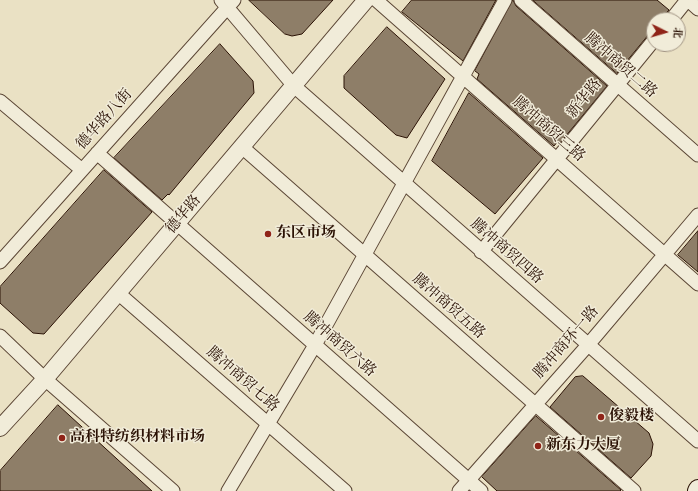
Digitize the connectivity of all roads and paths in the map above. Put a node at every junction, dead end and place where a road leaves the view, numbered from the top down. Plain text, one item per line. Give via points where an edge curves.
1 (366, 0) edge
2 (376, 0) edge
3 (505, 0) edge
4 (522, 0) edge
5 (688, 0) edge
6 (228, 2) edge
7 (698, 9) edge
8 (678, 12) edge
9 (646, 50) edge
10 (463, 77) junction
11 (617, 85) junction
12 (294, 86) junction
13 (0, 101) edge
14 (242, 147) junction
15 (97, 153) junction
16 (698, 155) edge
17 (556, 159) junction
18 (82, 170) junction
19 (404, 184) junction
20 (698, 215) edge
21 (177, 223) junction
22 (481, 252) junction
23 (664, 254) junction
24 (365, 255) junction
25 (0, 262) edge
26 (698, 284) edge
27 (118, 293) junction
28 (0, 336) edge
29 (315, 345) junction
30 (588, 345) junction
31 (45, 379) junction
32 (535, 404) junction
33 (268, 424) junction
34 (0, 428) edge
35 (698, 441) edge
36 (468, 480) junction
37 (173, 491) edge
38 (228, 491) edge
39 (345, 491) edge
40 (459, 491) edge
41 (481, 491) edge
42 (634, 491) edge

1 - 12 street, 德华路
2 - 10 street, 腾冲商贸三路
3 - 10 street
4 - 11 street, 腾冲商贸二路
5 - 7 street
5 - 8 street
6 - 12 street, 腾冲商贸四路
6 - 15 street, 德华路八街
9 - 11 street, 新华路
10 - 17 street, 腾冲商贸三路
10 - 19 street
11 - 16 street, 腾冲商贸二路
11 - 17 street, 新华路
12 - 14 street, 德华路
12 - 19 street, 腾冲商贸四路
13 - 18 street
14 - 21 street, 德华路
14 - 24 street, 腾冲商贸五路
15 - 18 street, 德华路八街
15 - 21 street, 腾冲商贸六路
17 - 22 street, 新华路
17 - 23 street, 腾冲商贸三路
18 - 25 street, 德华路八街
19 - 22 street, 腾冲商贸四路
19 - 24 street
20 - 23 street, 腾冲商环一路
21 - 27 street, 德华路
21 - 29 street, 腾冲商贸六路
22 - 30 street, 腾冲商贸四路
23 - 26 street, 腾冲商贸三路
23 - 30 street, 腾冲商环一路
24 - 29 street
24 - 32 street, 腾冲商贸五路
27 - 31 street, 德华路
27 - 33 street, 腾冲商贸七路
28 - 31 street
29 - 33 street
29 - 36 street, 腾冲商贸六路
30 - 32 street, 腾冲商环一路
30 - 35 street, 腾冲商贸四路
31 - 34 street, 德华路
31 - 37 street
32 - 36 street, 腾冲商环一路
32 - 42 street, 腾冲商贸五路
33 - 38 street
33 - 39 street, 腾冲商贸七路
36 - 40 street, 腾冲商环一路
36 - 41 street, 腾冲商贸六路

